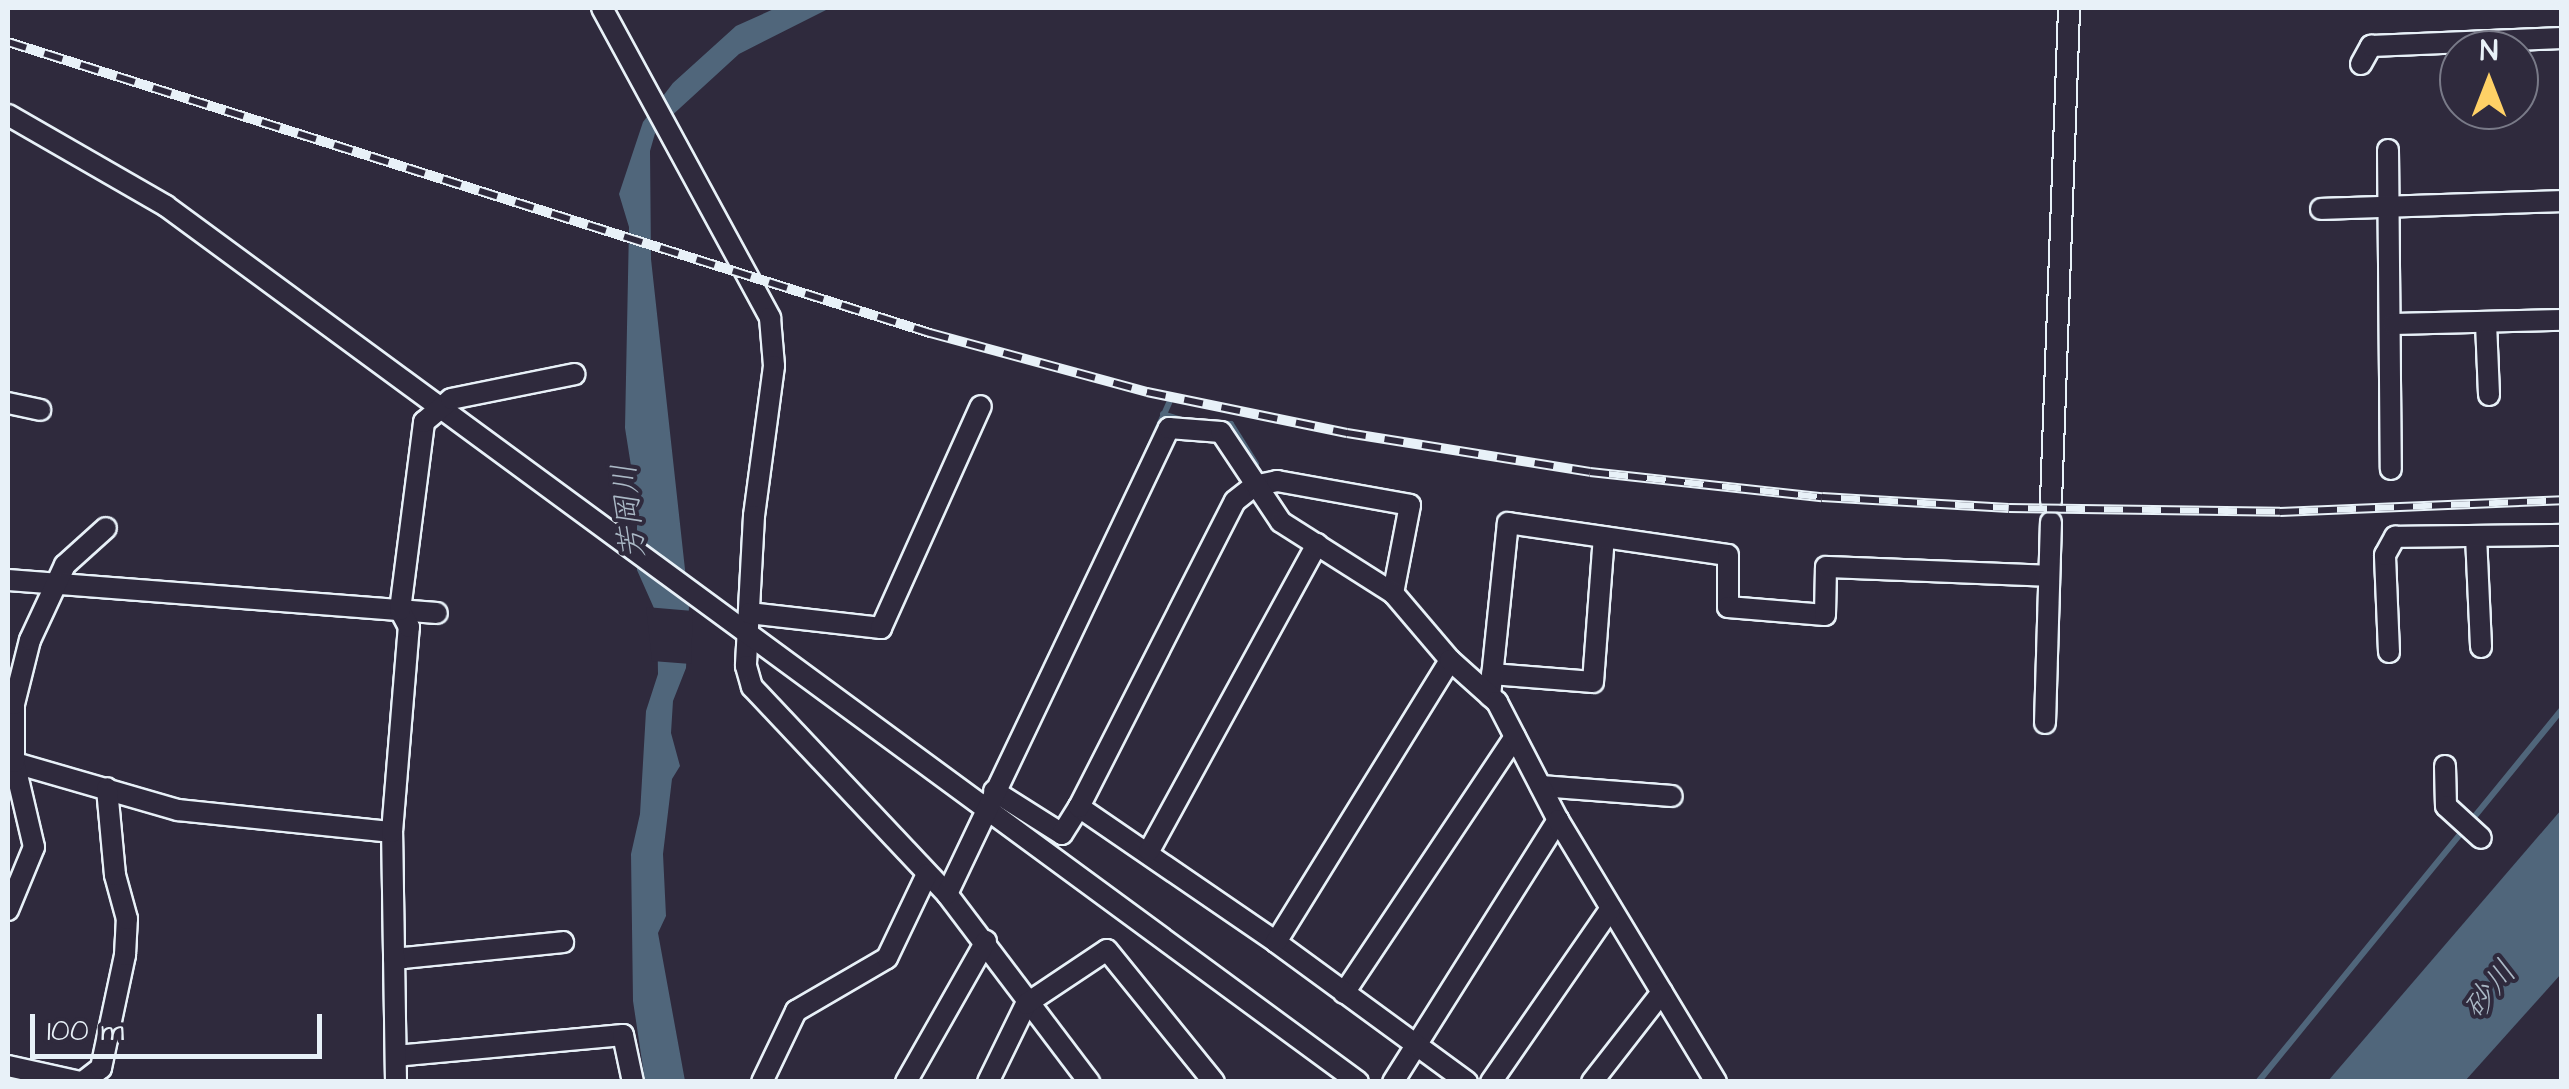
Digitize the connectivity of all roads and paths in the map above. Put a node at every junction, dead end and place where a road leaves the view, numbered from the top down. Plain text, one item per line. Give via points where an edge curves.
1 (602, 8) edge
2 (2069, 8) edge
3 (2562, 38) edge
4 (2362, 64) dead end
5 (8, 116) edge
6 (2388, 150) dead end
7 (2562, 201) edge
8 (2390, 206) junction
9 (2322, 210) dead end
10 (2562, 320) edge
11 (2486, 323) junction
12 (2394, 324) junction
13 (575, 374) dead end
14 (2488, 395) dead end
15 (8, 404) edge
16 (981, 406) dead end
17 (435, 407) junction
18 (40, 410) dead end
19 (2391, 469) dead end
20 (1254, 486) junction
21 (106, 528) dead end
22 (2476, 536) junction
23 (2562, 536) edge
24 (1604, 537) junction
25 (1317, 544) junction
26 (2049, 576) junction
27 (8, 580) edge
28 (54, 584) junction
29 (1393, 593) junction
30 (437, 613) dead end
31 (749, 613) junction
32 (405, 618) junction
33 (748, 636) junction
34 (2480, 646) dead end
35 (2389, 652) dead end
36 (1450, 660) junction
37 (1492, 674) junction
38 (1490, 696) junction
39 (2045, 723) dead end
40 (1515, 736) junction
41 (11, 761) edge
42 (2445, 766) dead end
43 (1540, 786) junction
44 (107, 788) junction
45 (1672, 796) dead end
46 (991, 799) junction
47 (1079, 806) junction
48 (1558, 820) junction
49 (2469, 828) dead end
50 (392, 832) junction
51 (1148, 851) junction
52 (14, 872) edge
53 (928, 874) junction
54 (947, 894) junction
55 (1611, 908) junction
56 (8, 910) edge
57 (563, 942) dead end
58 (986, 942) junction
59 (1276, 942) junction
60 (394, 959) junction
61 (1344, 992) junction
62 (1662, 992) junction
63 (1026, 1004) junction
64 (1415, 1044) junction
65 (396, 1056) junction
66 (8, 1066) edge
67 (1711, 1079) edge
68 (81, 1082) edge
69 (396, 1082) edge
70 (632, 1082) edge
71 (762, 1082) edge
72 (906, 1082) edge
73 (988, 1082) edge
74 (1090, 1082) edge
75 (1214, 1082) edge
76 (1358, 1082) edge
77 (1393, 1082) edge
78 (1466, 1082) edge
79 (1490, 1082) edge
80 (1592, 1082) edge

1 - 31 street via 770,318 774,366
2 - 26 street
3 - 4 street via 2371,46
5 - 17 street via 166,206
6 - 8 street
7 - 8 street
8 - 9 street
8 - 12 street
10 - 11 street
11 - 12 street
11 - 14 street
12 - 19 street
13 - 17 street
15 - 18 street
16 - 31 street via 881,628
17 - 32 street via 424,422
17 - 33 street
20 - 25 street via 1281,522
20 - 29 street via 1277,481 1410,505
20 - 46 street via 1220,432 1169,428
20 - 47 street via 1235,502
21 - 28 street via 78,550
22 - 23 street
22 - 34 street
22 - 35 street via 2394,537 2385,555
24 - 26 street via 1728,555 1728,607 1826,615 1826,567
24 - 37 street via 1593,682
24 - 37 street via 1508,523
25 - 29 street
25 - 51 street
26 - 39 street
27 - 28 street
28 - 32 street
28 - 41 street via 14,704
29 - 36 street
30 - 32 street
31 - 33 street
32 - 50 street
33 - 46 street
33 - 53 street via 746,666 761,702
36 - 38 street
36 - 59 street
37 - 38 street
38 - 40 street
40 - 43 street
40 - 61 street
41 - 44 street
41 - 52 street via 34,847
42 - 49 street via 2446,806
43 - 45 street
43 - 48 street
44 - 50 street via 178,810
44 - 68 street via 115,875 127,919 125,955 102,1068
46 - 47 street via 1062,834
46 - 54 street
46 - 76 street
47 - 51 street
48 - 55 street
48 - 64 street
50 - 60 street
51 - 59 street
52 - 56 street
53 - 54 street
53 - 71 street via 887,958 796,1012
54 - 58 street
55 - 62 street
55 - 79 street
57 - 60 street
58 - 63 street via 1016,977
58 - 72 street
59 - 61 street
60 - 65 street
61 - 64 street
62 - 67 street
62 - 80 street
63 - 73 street
63 - 74 street
63 - 75 street via 1107,950
64 - 77 street
64 - 78 street
65 - 69 street
65 - 70 street via 623,1035
66 - 68 street

